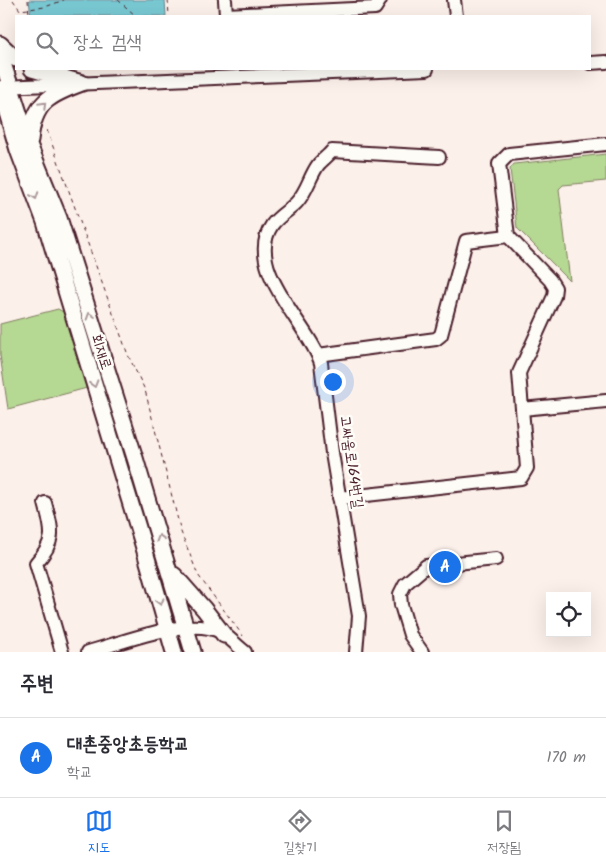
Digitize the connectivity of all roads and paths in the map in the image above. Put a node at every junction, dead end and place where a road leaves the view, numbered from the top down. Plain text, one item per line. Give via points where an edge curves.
1 (13, 0) edge
2 (28, 0) edge
3 (64, 0) edge
4 (118, 0) edge
5 (168, 0) edge
6 (225, 0) edge
7 (380, 0) edge
8 (454, 0) edge
9 (28, 9) junction
10 (304, 9) edge
11 (29, 15) edge
12 (135, 15) edge
13 (169, 15) edge
14 (456, 15) edge
15 (0, 44) edge
16 (0, 54) edge
17 (15, 58) edge
18 (606, 62) edge
19 (591, 63) edge
20 (36, 70) edge
21 (402, 70) edge
22 (82, 83) junction
23 (4, 88) edge
24 (47, 130) dead end
25 (606, 144) edge
26 (30, 147) junction
27 (439, 157) dead end
28 (508, 236) junction
29 (318, 355) junction
30 (606, 401) edge
31 (522, 409) junction
32 (339, 498) junction
33 (45, 503) dead end
34 (496, 559) dead end
35 (170, 570) junction
36 (186, 628) junction
37 (168, 630) junction
38 (224, 635) junction
39 (241, 647) edge
40 (62, 652) edge
41 (88, 652) edge
42 (174, 652) edge
43 (193, 652) edge
44 (356, 652) edge
45 (422, 652) edge

1 - 9 path via 20,10
2 - 9 path
3 - 9 path
4 - 12 path
5 - 13 path
6 - 10 street via 226,15
7 - 10 street via 375,8
8 - 14 street
9 - 11 path
15 - 17 main road
16 - 23 main road, 회재로
18 - 19 street
20 - 22 main road
21 - 22 street
22 - 23 street
26 -> 22 main road via 35,114 41,104 58,92
23 - 26 main road, 회재로
23 -> 37 main road, 회재로 via 18,150 44,222
24 - 39 path via 128,355 145,390 181,532 198,575
25 - 28 street via 509,154 499,164
35 -> 26 main road, 회재로 via 59,218
27 - 29 street, 고싸움로164번길 via 332,151 318,165 298,201 273,223 265,246 267,265 282,298
28 - 29 street via 466,241 441,335 436,339
28 - 31 street via 554,288 554,296 519,373
29 - 32 street, 고싸움로164번길
30 - 31 street
31 - 32 street via 527,468 521,478
32 - 44 street, 고싸움로164번길 via 359,616
33 - 40 street via 52,534 50,545 36,563
34 - 45 street via 426,566 405,584 401,605 410,635
35 - 36 main road, 회재로
35 - 38 main road
36 - 37 street
36 - 38 street via 198,626
36 - 43 main road, 회재로
37 - 41 street
37 - 42 main road, 회재로
38 - 39 street

